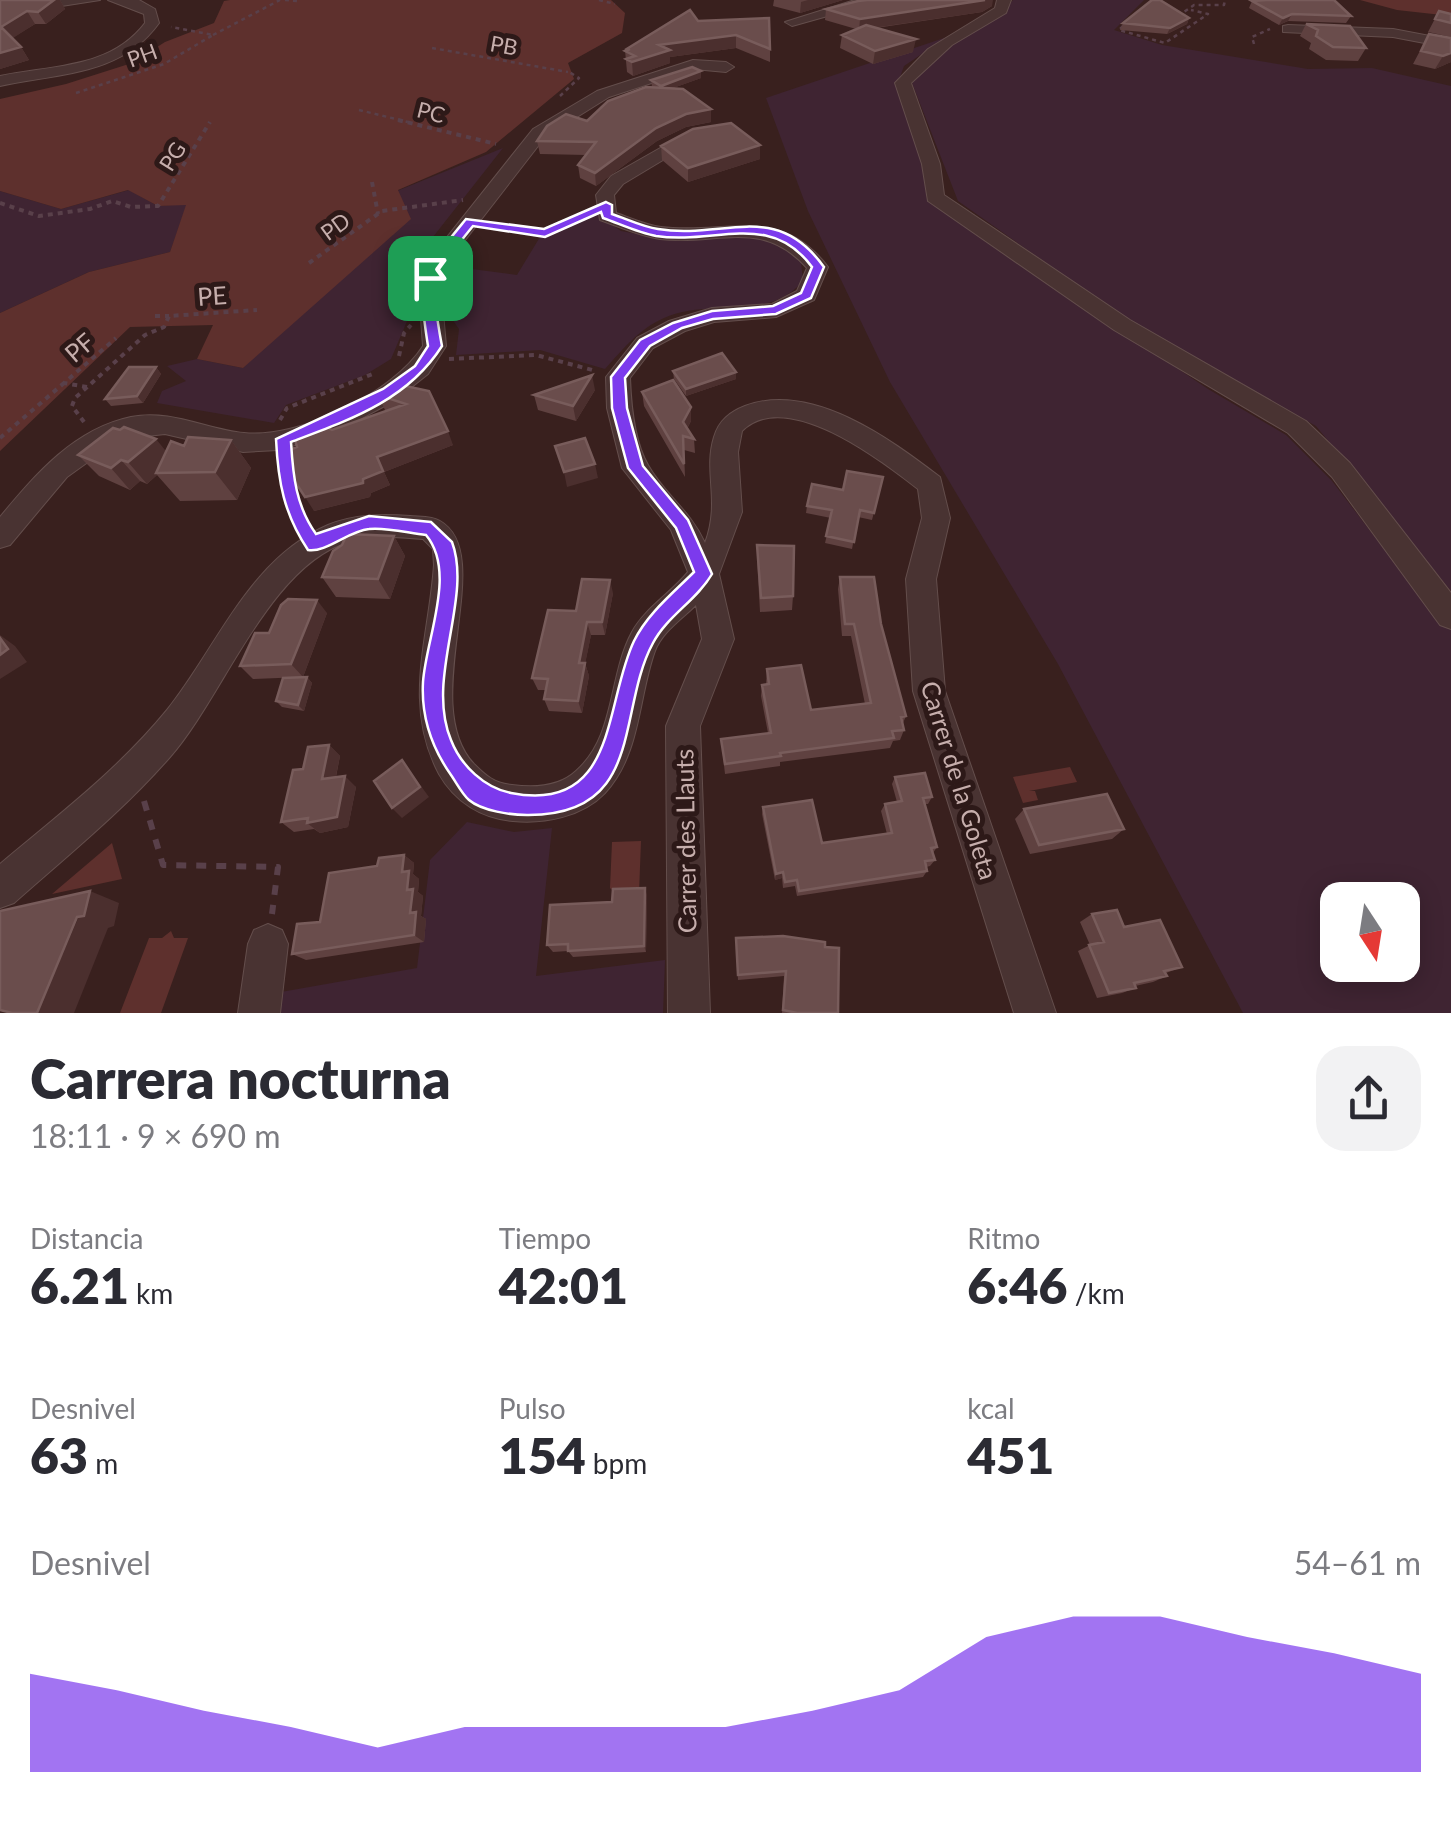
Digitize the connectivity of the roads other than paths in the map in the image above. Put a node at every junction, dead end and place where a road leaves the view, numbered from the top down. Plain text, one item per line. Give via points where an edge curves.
1 (25, 0) edge
2 (93, 0) edge
3 (114, 0) edge
4 (910, 0) edge
5 (1004, 0) edge
6 (864, 1) edge
7 (792, 22) dead end
8 (1288, 29) road end
9 (1451, 44) edge
10 (726, 67) dead end
11 (0, 81) edge
12 (715, 131) edge
13 (0, 536) edge
14 (704, 574) junction
15 (1451, 616) edge
16 (0, 890) edge
17 (268, 944) road end
18 (259, 1013) edge
19 (689, 1013) edge
20 (1035, 1013) edge

1 - 2 street
3 - 11 street via 150,12 152,23 136,46 94,63
4 - 6 street
5 - 15 street via 1001,10 972,22 903,83 932,164 935,197 1122,325 1297,427 1341,470
6 - 7 street
8 - 9 street via 1393,32
10 - 13 street via 683,66 604,94 540,133 463,219 426,296 435,346 420,369 388,393 296,437 280,433 260,444 166,423 131,426 68,461
12 - 14 street, Carrer des Llauts via 681,140 605,194 607,216 657,233 768,230 802,245 818,267 806,295 776,310 712,315 677,326 645,343 618,377 619,408 636,468 682,524
14 - 16 street, Carrer de la Goleta via 641,645 610,760 584,790 552,804 513,804 476,793 441,744 432,685 446,547 431,529 386,523 327,535 268,587 179,720 134,770 88,818
14 - 19 street, Carrer des Llauts via 718,640 683,726
14 - 20 street, Carrer de la Goleta via 728,520 726,439 736,419 753,411 813,415 866,439 931,484 936,518 921,579 929,692
17 - 18 street

